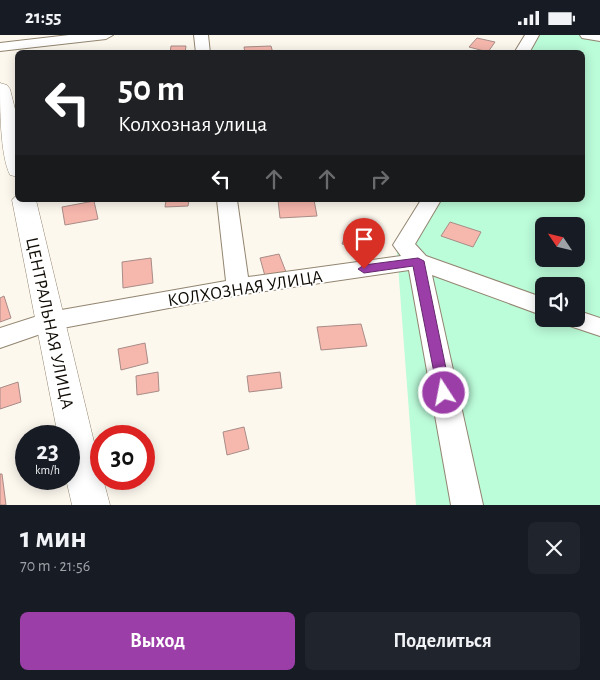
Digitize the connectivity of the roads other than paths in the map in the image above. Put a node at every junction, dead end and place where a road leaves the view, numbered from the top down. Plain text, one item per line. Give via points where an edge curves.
1 (106, 35) edge
2 (201, 35) edge
3 (532, 35) edge
4 (587, 35) edge
5 (600, 37) edge
6 (0, 47) edge
7 (203, 50) edge
8 (523, 50) edge
9 (0, 89) edge
10 (15, 156) edge
11 (24, 202) edge
12 (227, 202) edge
13 (430, 202) edge
14 (418, 261) junction
15 (238, 287) junction
16 (535, 304) edge
17 (50, 321) junction
18 (585, 322) edge
19 (600, 327) edge
20 (0, 338) edge
21 (91, 505) edge
22 (467, 505) edge

1 - 6 street
2 - 7 street
3 - 8 street
4 - 5 street
9 - 10 street
11 - 17 street, ЦЕНТРАЛЬНАЯ УЛИЦА
12 - 15 street
13 - 14 street via 404,245
14 - 15 street, КОЛХОЗНАЯ УЛИЦА
14 - 16 street
14 - 22 street
15 - 17 street, КОЛХОЗНАЯ УЛИЦА
17 - 20 street, КОЛХОЗНАЯ УЛИЦА
17 - 21 street, ЦЕНТРАЛЬНАЯ УЛИЦА
18 - 19 street

